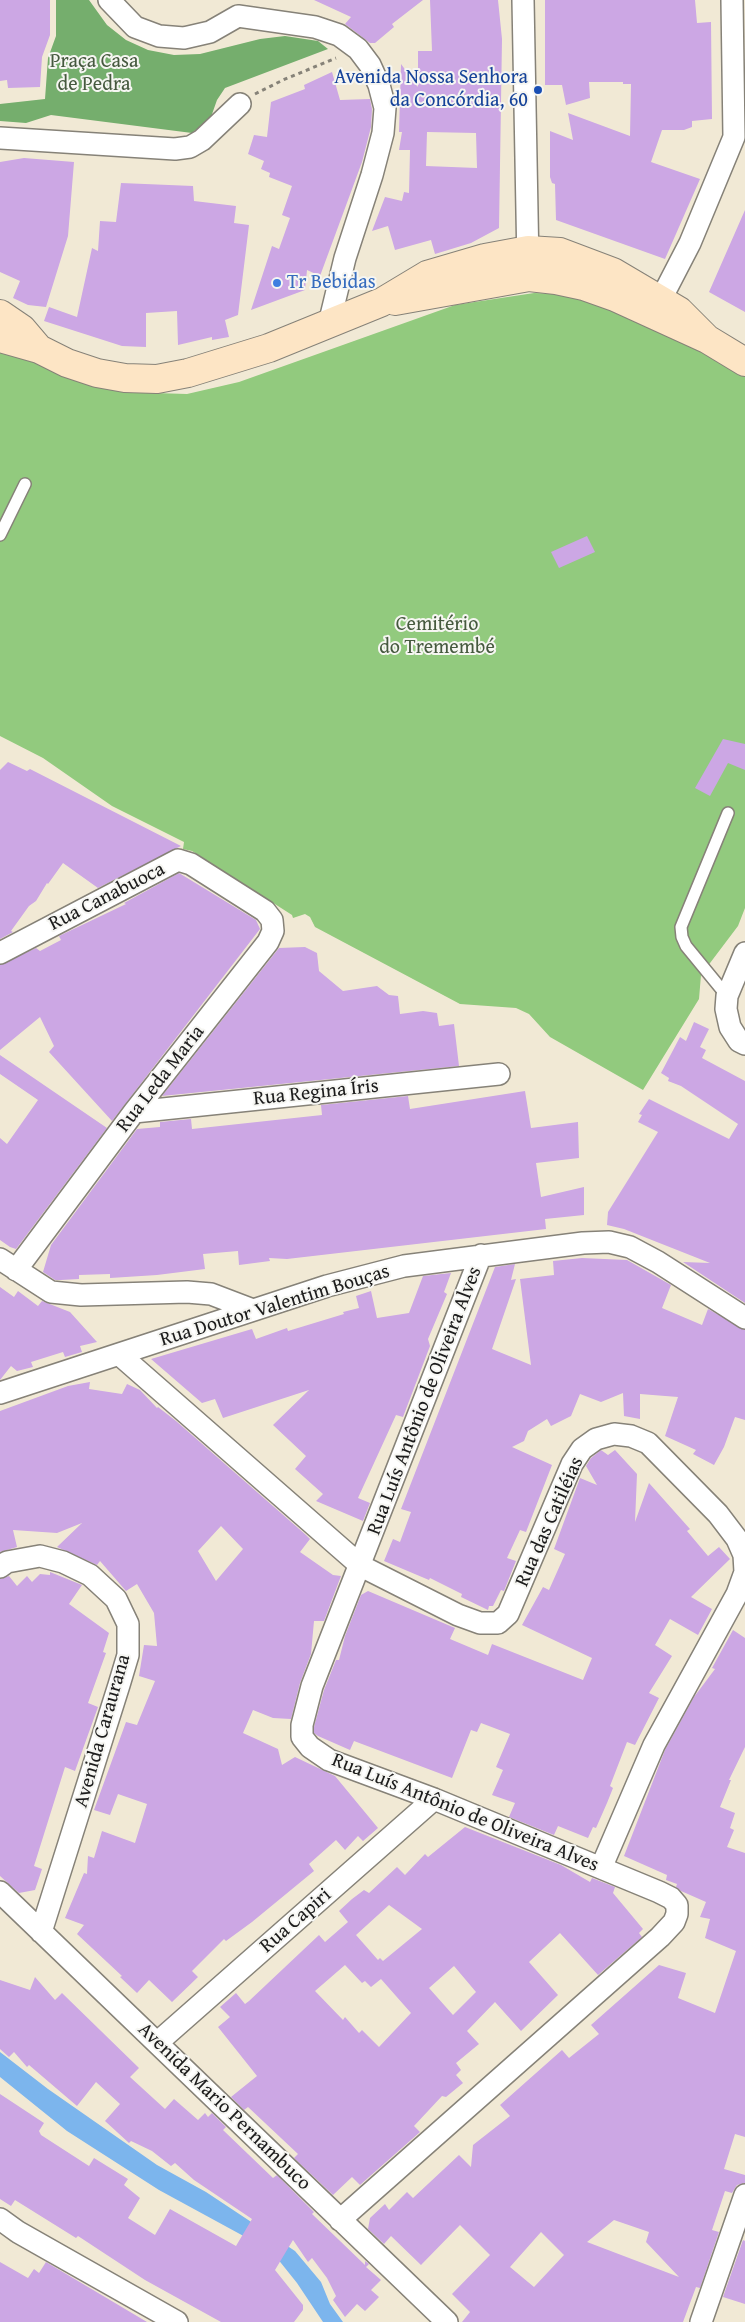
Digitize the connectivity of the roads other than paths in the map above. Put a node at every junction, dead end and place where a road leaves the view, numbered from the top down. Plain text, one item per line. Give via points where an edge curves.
1 (109, 0) edge
2 (523, 0) edge
3 (732, 0) edge
4 (241, 8) edge
5 (240, 104) road end
6 (0, 138) edge
7 (739, 138) edge
8 (528, 264) junction
9 (661, 299) junction
10 (0, 314) edge
11 (329, 324) junction
12 (0, 338) edge
13 (707, 339) junction
14 (39, 349) junction
15 (745, 362) edge
16 (25, 484) dead end
17 (0, 535) edge
18 (728, 813) dead end
19 (239, 894) joint
20 (0, 953) edge
21 (745, 953) edge
22 (727, 996) junction
23 (745, 1044) edge
24 (499, 1074) dead end
25 (134, 1112) junction
26 (481, 1255) junction
27 (8, 1264) edge
28 (253, 1310) junction
29 (745, 1318) edge
30 (120, 1355) junction
31 (0, 1393) edge
32 (0, 1566) edge
33 (361, 1566) junction
34 (434, 1799) junction
35 (601, 1868) junction
36 (0, 1892) edge
37 (41, 1932) junction
38 (158, 2042) junction
39 (745, 2195) edge
40 (0, 2219) edge
41 (340, 2220) junction
42 (177, 2322) edge
43 (447, 2322) edge
44 (701, 2322) edge

1 - 4 street via 135,27 159,36 184,38 210,32
2 - 8 street
3 - 7 street
4 - 11 street via 339,34 358,49 370,65 378,85 384,108 382,133 340,275
5 - 6 street via 202,140 190,147 175,149
7 - 9 street
8 - 9 main road via 560,252 613,272
8 - 11 main road via 485,258 427,275 382,302
8 - 13 main road via 615,297
9 - 13 main road via 685,316
10 - 14 main road via 22,329
11 - 14 main road via 235,359 157,378 125,378 97,373
12 - 14 main road
13 - 15 main road
16 - 17 lane
18 - 22 lane via 681,927 686,946
19 - 20 street, Rua Canabuoca via 191,864 178,860
19 - 25 street, Rua Leda Maria via 266,911 272,920 273,931 268,942
21 - 22 street
22 - 23 street via 730,1027 739,1041
24 - 25 street, Rua Regina Íris
25 - 27 street, Rua Leda Maria
26 - 28 street, Rua Doutor Valentim Bouças via 404,1266
26 - 29 street, Rua Doutor Valentim Bouças via 583,1243 623,1245 658,1262
26 - 33 street, Rua Luís Antônio de Oliveira Alves
27 - 28 street via 51,1292 81,1295 212,1294
28 - 30 street, Rua Doutor Valentim Bouças
30 - 31 street, Rua Doutor Valentim Bouças
30 - 33 street, Rua das Catiléias
32 - 37 street, Avenida Caraurana via 40,1556 63,1562 90,1576 116,1598 128,1624 128,1655
33 - 34 street, Rua Luís Antônio de Oliveira Alves via 312,1686 302,1738 329,1760
33 - 35 street, Rua das Catiléias via 458,1615 480,1623 498,1623 518,1597 572,1464 582,1449 596,1439 614,1434 648,1443 723,1520 744,1555 745,1572 737,1594 658,1736
34 - 35 street, Rua Luís Antônio de Oliveira Alves
34 - 38 street, Rua Capiri
35 - 41 street, Rua Luís Antônio de Oliveira Alves via 671,1898 677,1905 674,1922
36 - 37 street, Avenida Mario Pernambuco
37 - 38 street, Avenida Mario Pernambuco
38 - 41 street, Avenida Mario Pernambuco
39 - 44 street
40 - 42 street
41 - 43 street, Avenida Mario Pernambuco

